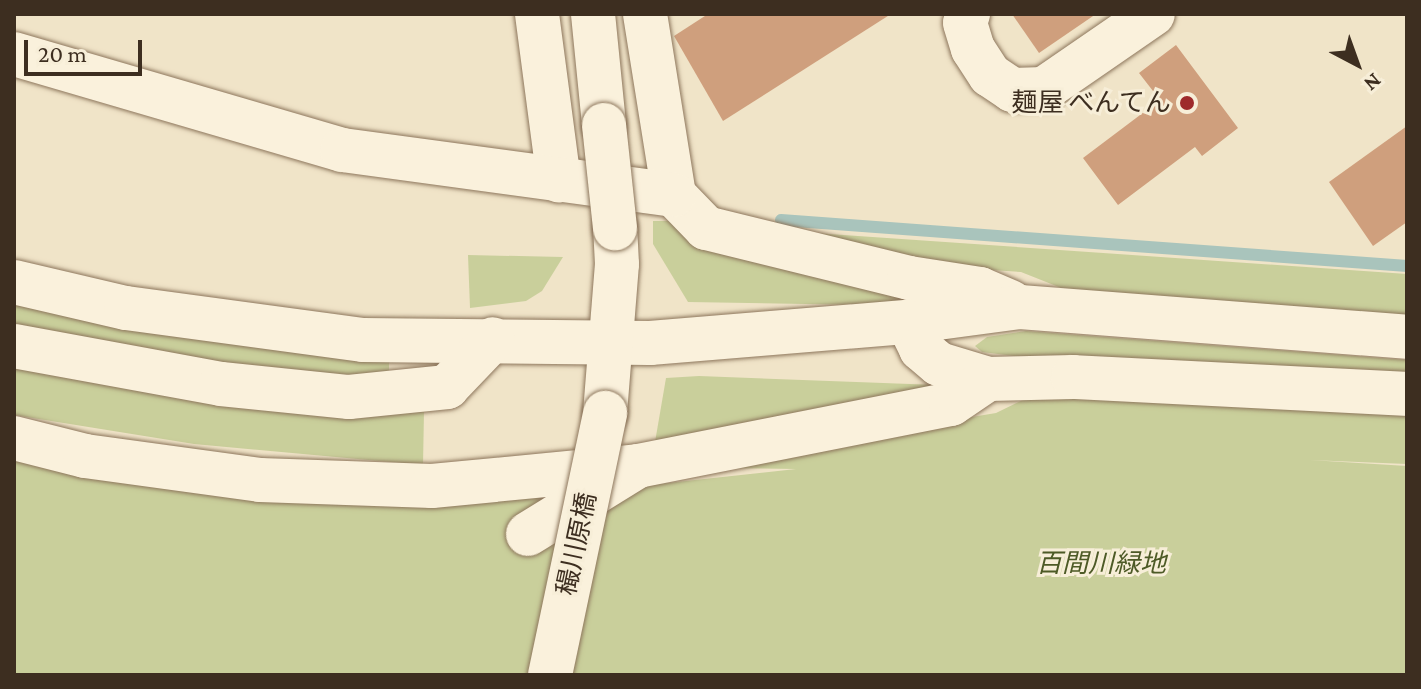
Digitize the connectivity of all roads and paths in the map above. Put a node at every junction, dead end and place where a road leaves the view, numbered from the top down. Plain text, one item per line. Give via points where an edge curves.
1 (537, 14) edge
2 (593, 14) edge
3 (645, 14) edge
4 (968, 14) edge
5 (1153, 14) edge
6 (14, 54) edge
7 (559, 181) junction
8 (674, 195) junction
9 (14, 282) edge
10 (1020, 307) junction
11 (908, 322) junction
12 (1407, 337) edge
13 (493, 339) junction
14 (613, 343) junction
15 (14, 346) edge
16 (988, 379) junction
17 (1407, 394) edge
18 (14, 438) edge
19 (638, 466) junction
20 (528, 534) dead end
21 (550, 675) edge

1 - 7 street
2 - 14 street, 穝川原橋, bridge via 615,228
3 - 8 street
4 - 5 street via 965,23 973,49 990,75 1012,90 1044,89
6 - 7 street via 342,150
7 - 8 street
8 - 10 street via 706,228 909,278 980,289
9 - 13 street via 126,308 363,340
10 - 11 street
10 - 12 street
11 - 14 street
11 - 16 street via 921,349 939,364
13 - 14 street
13 - 15 street via 447,387 349,397 221,384
14 - 21 street, 穝川原橋, bridge via 605,413
16 - 17 street via 1073,377
16 - 19 street via 951,404
18 - 19 street via 85,456 260,480 432,486
19 - 20 street

